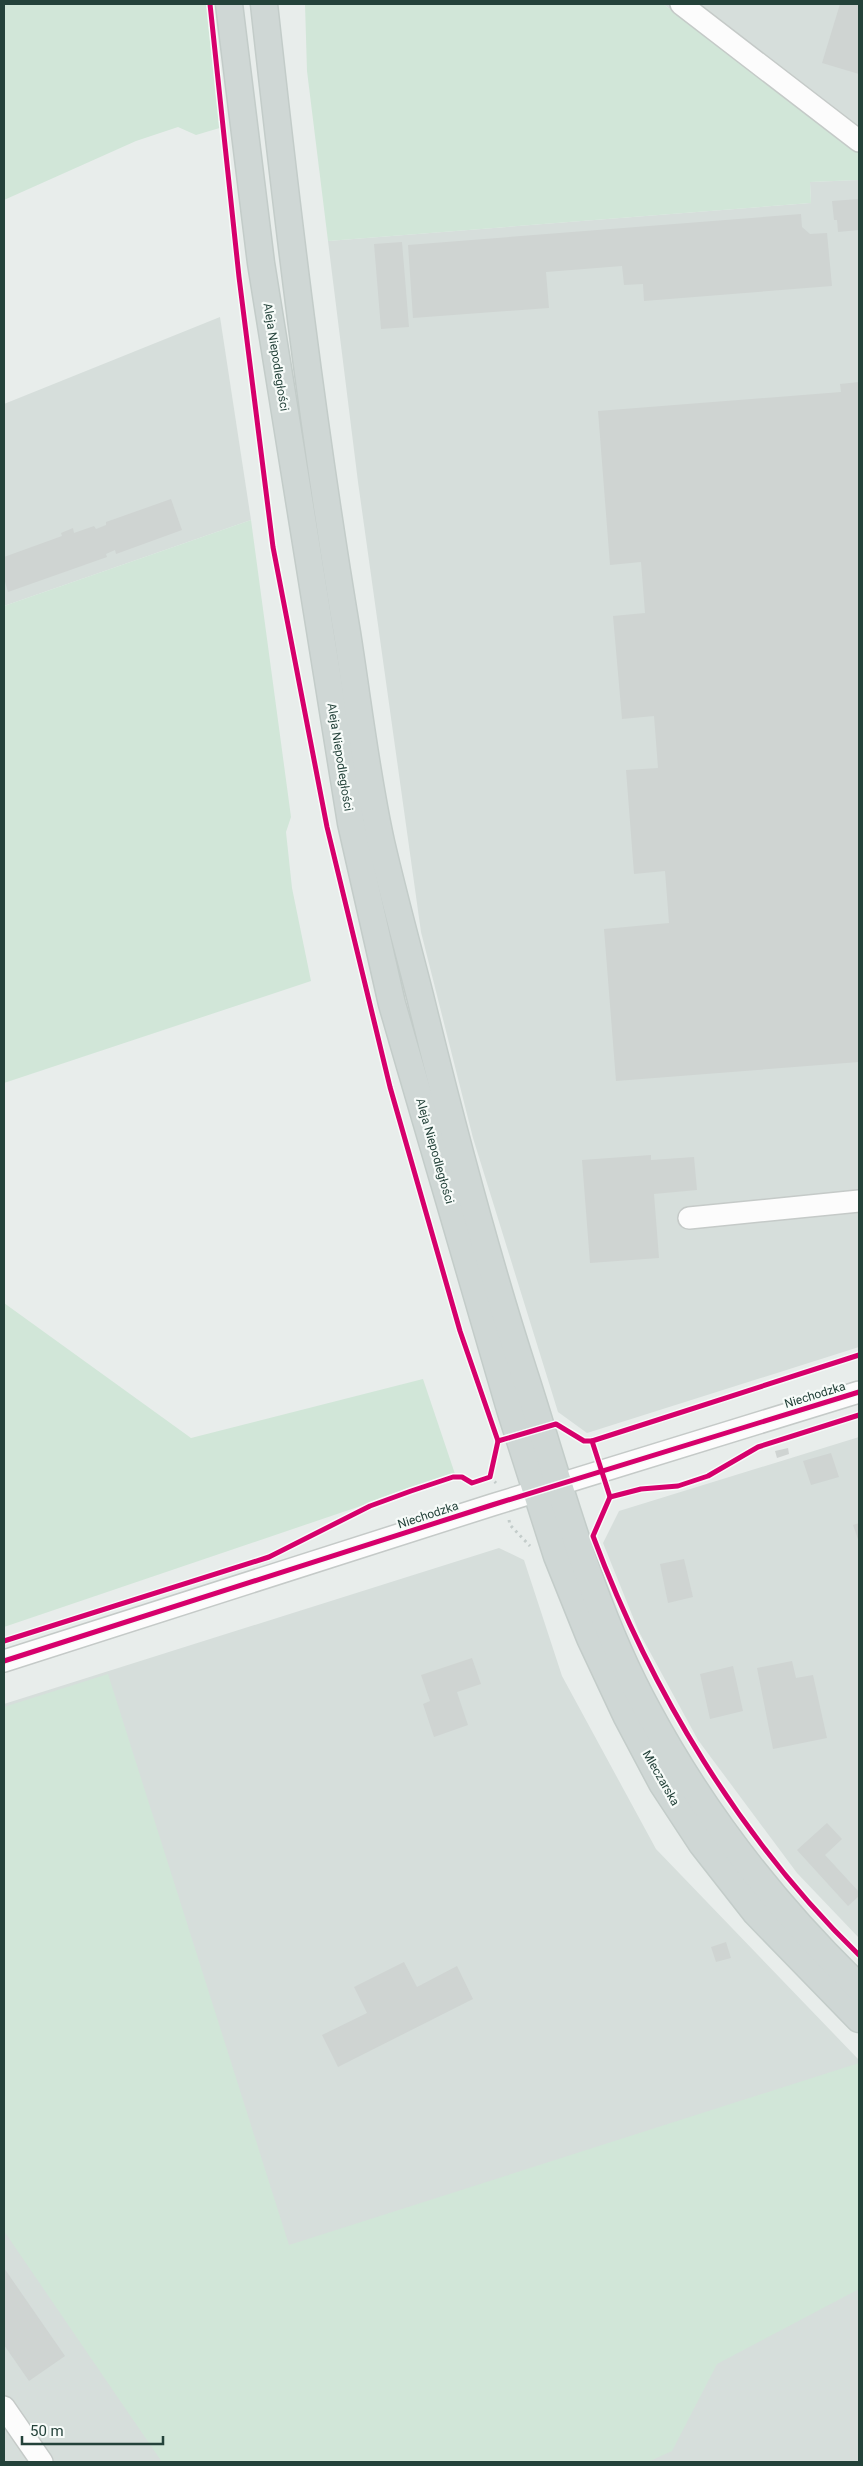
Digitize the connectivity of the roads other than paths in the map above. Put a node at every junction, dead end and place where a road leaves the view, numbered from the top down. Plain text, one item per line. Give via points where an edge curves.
1 (229, 4) edge
2 (264, 4) edge
3 (681, 4) edge
4 (859, 141) edge
5 (859, 1201) edge
6 (690, 1218) dead end
7 (859, 1392) edge
8 (548, 1488) junction
9 (4, 1661) edge
10 (859, 1987) edge
11 (859, 2019) edge
12 (4, 2407) edge
13 (42, 2462) edge

1 - 8 main road, Aleja Niepodległości via 261,263 351,823 392,1004 510,1409
2 - 8 main road, Aleja Niepodległości via 293,268 323,487 380,838
3 - 4 street
5 - 6 street
7 - 8 street, Niechodzka
8 - 9 street, Niechodzka
8 - 10 main road, Mleczarska via 579,1548 608,1628 646,1707 681,1769 770,1892
8 - 11 main road, Mleczarska via 557,1556 590,1638 662,1783 702,1844 756,1913
12 - 13 street

